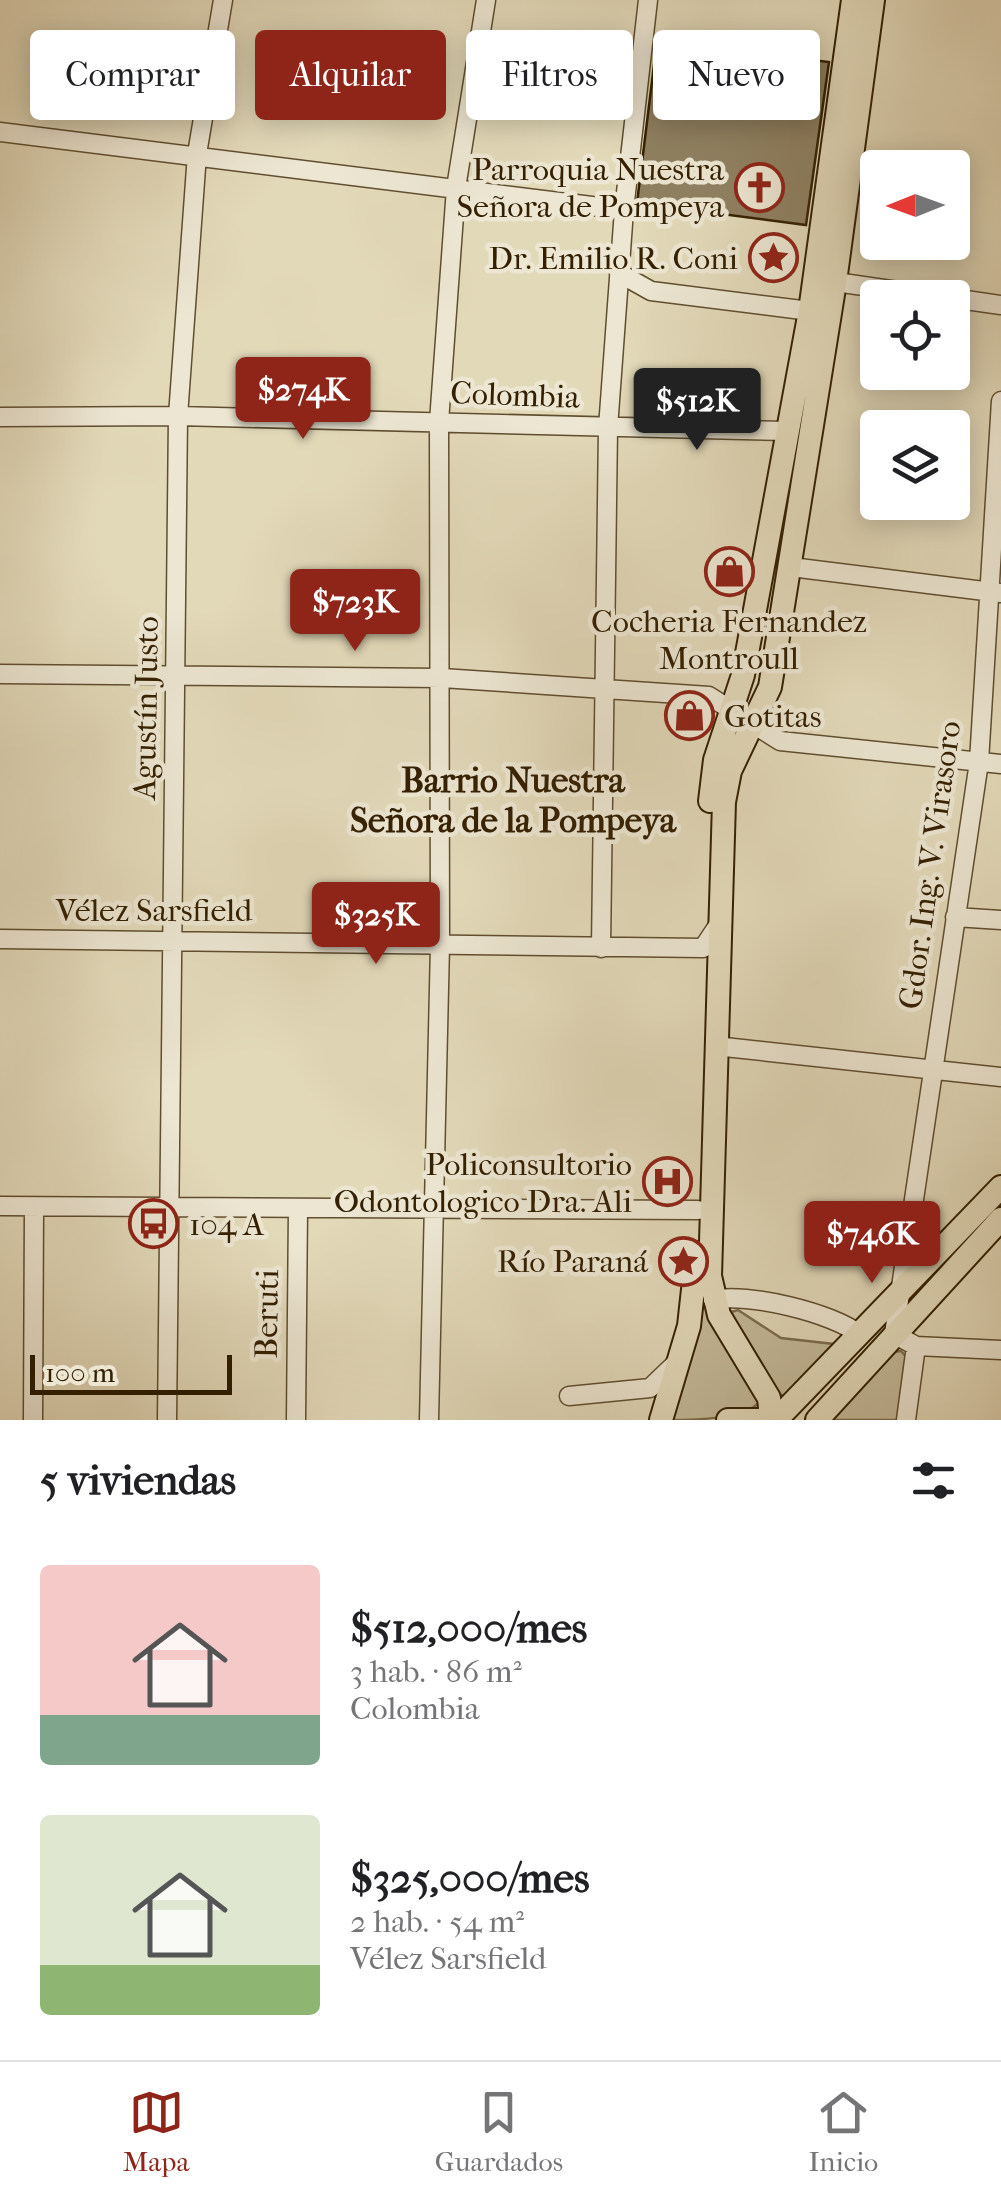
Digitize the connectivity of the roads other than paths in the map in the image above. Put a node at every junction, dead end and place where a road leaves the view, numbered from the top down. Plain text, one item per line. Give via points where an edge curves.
1 (223, 0) edge
2 (486, 0) edge
3 (648, 0) edge
4 (854, 0) edge
5 (873, 0) edge
6 (0, 132) edge
7 (197, 154) junction
8 (456, 188) junction
9 (624, 210) junction
10 (619, 272) junction
11 (825, 280) junction
12 (860, 285) edge
13 (970, 301) edge
14 (1001, 306) edge
15 (810, 311) junction
16 (1001, 401) edge
17 (178, 416) junction
18 (0, 417) edge
19 (440, 422) junction
20 (608, 428) junction
21 (787, 431) junction
22 (999, 450) edge
23 (791, 567) junction
24 (995, 592) edge
25 (0, 674) edge
26 (178, 678) junction
27 (442, 678) junction
28 (606, 692) junction
29 (731, 707) junction
30 (752, 725) junction
31 (979, 762) junction
32 (1001, 764) edge
33 (955, 916) junction
34 (1001, 920) edge
35 (717, 926) junction
36 (0, 939) edge
37 (172, 939) junction
38 (440, 945) junction
39 (601, 948) junction
40 (703, 948) junction
41 (715, 1046) junction
42 (930, 1070) junction
43 (1001, 1077) edge
44 (1001, 1187) edge
45 (0, 1206) edge
46 (34, 1207) junction
47 (170, 1208) junction
48 (298, 1208) junction
49 (434, 1209) junction
50 (698, 1210) junction
51 (1001, 1218) edge
52 (899, 1296) junction
53 (713, 1300) junction
54 (894, 1334) junction
55 (860, 1336) junction
56 (916, 1346) junction
57 (1001, 1350) edge
58 (680, 1358) junction
59 (570, 1396) dead end
60 (776, 1419) edge
61 (33, 1420) edge
62 (167, 1420) edge
63 (296, 1420) edge
64 (429, 1420) edge
65 (661, 1420) edge
66 (728, 1420) edge
67 (817, 1420) edge
68 (906, 1420) edge

1 - 7 street, Agustín Justo
2 - 8 street
3 - 9 street
4 - 11 main road
5 - 11 main road
6 - 7 street
7 - 8 street
7 - 17 street, Agustín Justo
8 - 9 street
8 - 19 street
9 - 10 street
10 - 15 street via 651,291
10 - 20 street
11 - 12 street
11 - 15 main road
11 - 23 main road
13 - 14 street
15 - 21 main road
16 - 22 street, Gdor. Ing. V. Virasoro
17 - 18 street, Colombia
17 - 19 street, Colombia
17 - 26 street, Agustín Justo
19 - 20 street, Colombia
19 - 27 street
20 - 21 street, Colombia
20 - 28 street
21 - 29 main road via 743,675
22 - 24 street, Gdor. Ing. V. Virasoro
23 - 24 street
23 - 30 main road via 770,687
24 - 31 street, Gdor. Ing. V. Virasoro
25 - 26 street
26 - 27 street
26 - 37 street, Agustín Justo
27 - 28 street
27 - 38 street
28 - 29 street via 709,696
28 - 39 street
29 - 30 street
29 - 40 main road via 715,760
30 - 31 street via 780,741
30 - 35 main road via 724,802
31 - 32 street
31 - 33 street, Gdor. Ing. V. Virasoro
33 - 34 street
33 - 42 street, Gdor. Ing. V. Virasoro
35 - 40 street
35 - 41 main road
36 - 37 street, Vélez Sarsfield
37 - 38 street, Vélez Sarsfield
37 - 47 street, Agustín Justo
38 - 39 street, Vélez Sarsfield
38 - 49 street
39 - 40 street, Vélez Sarsfield
40 - 50 main road
41 - 42 street
41 - 53 main road
42 - 43 street
42 - 52 street, Gdor. Ing. V. Virasoro
44 - 52 main road
45 - 46 street
46 - 47 street
46 - 61 street
47 - 48 street
47 - 62 street, Agustín Justo
48 - 49 street
48 - 63 street, Beruti
49 - 50 street
49 - 64 street
50 - 58 main road via 696,1281
51 - 54 main road
52 - 54 street, Gdor. Ing. V. Virasoro
52 - 55 main road
53 - 55 street via 740,1296 840,1322
53 - 60 main road
54 - 56 street
54 - 67 main road
55 - 60 main road
56 - 57 street
56 - 68 street
58 - 59 street via 650,1388
58 - 65 main road
60 - 66 main road

